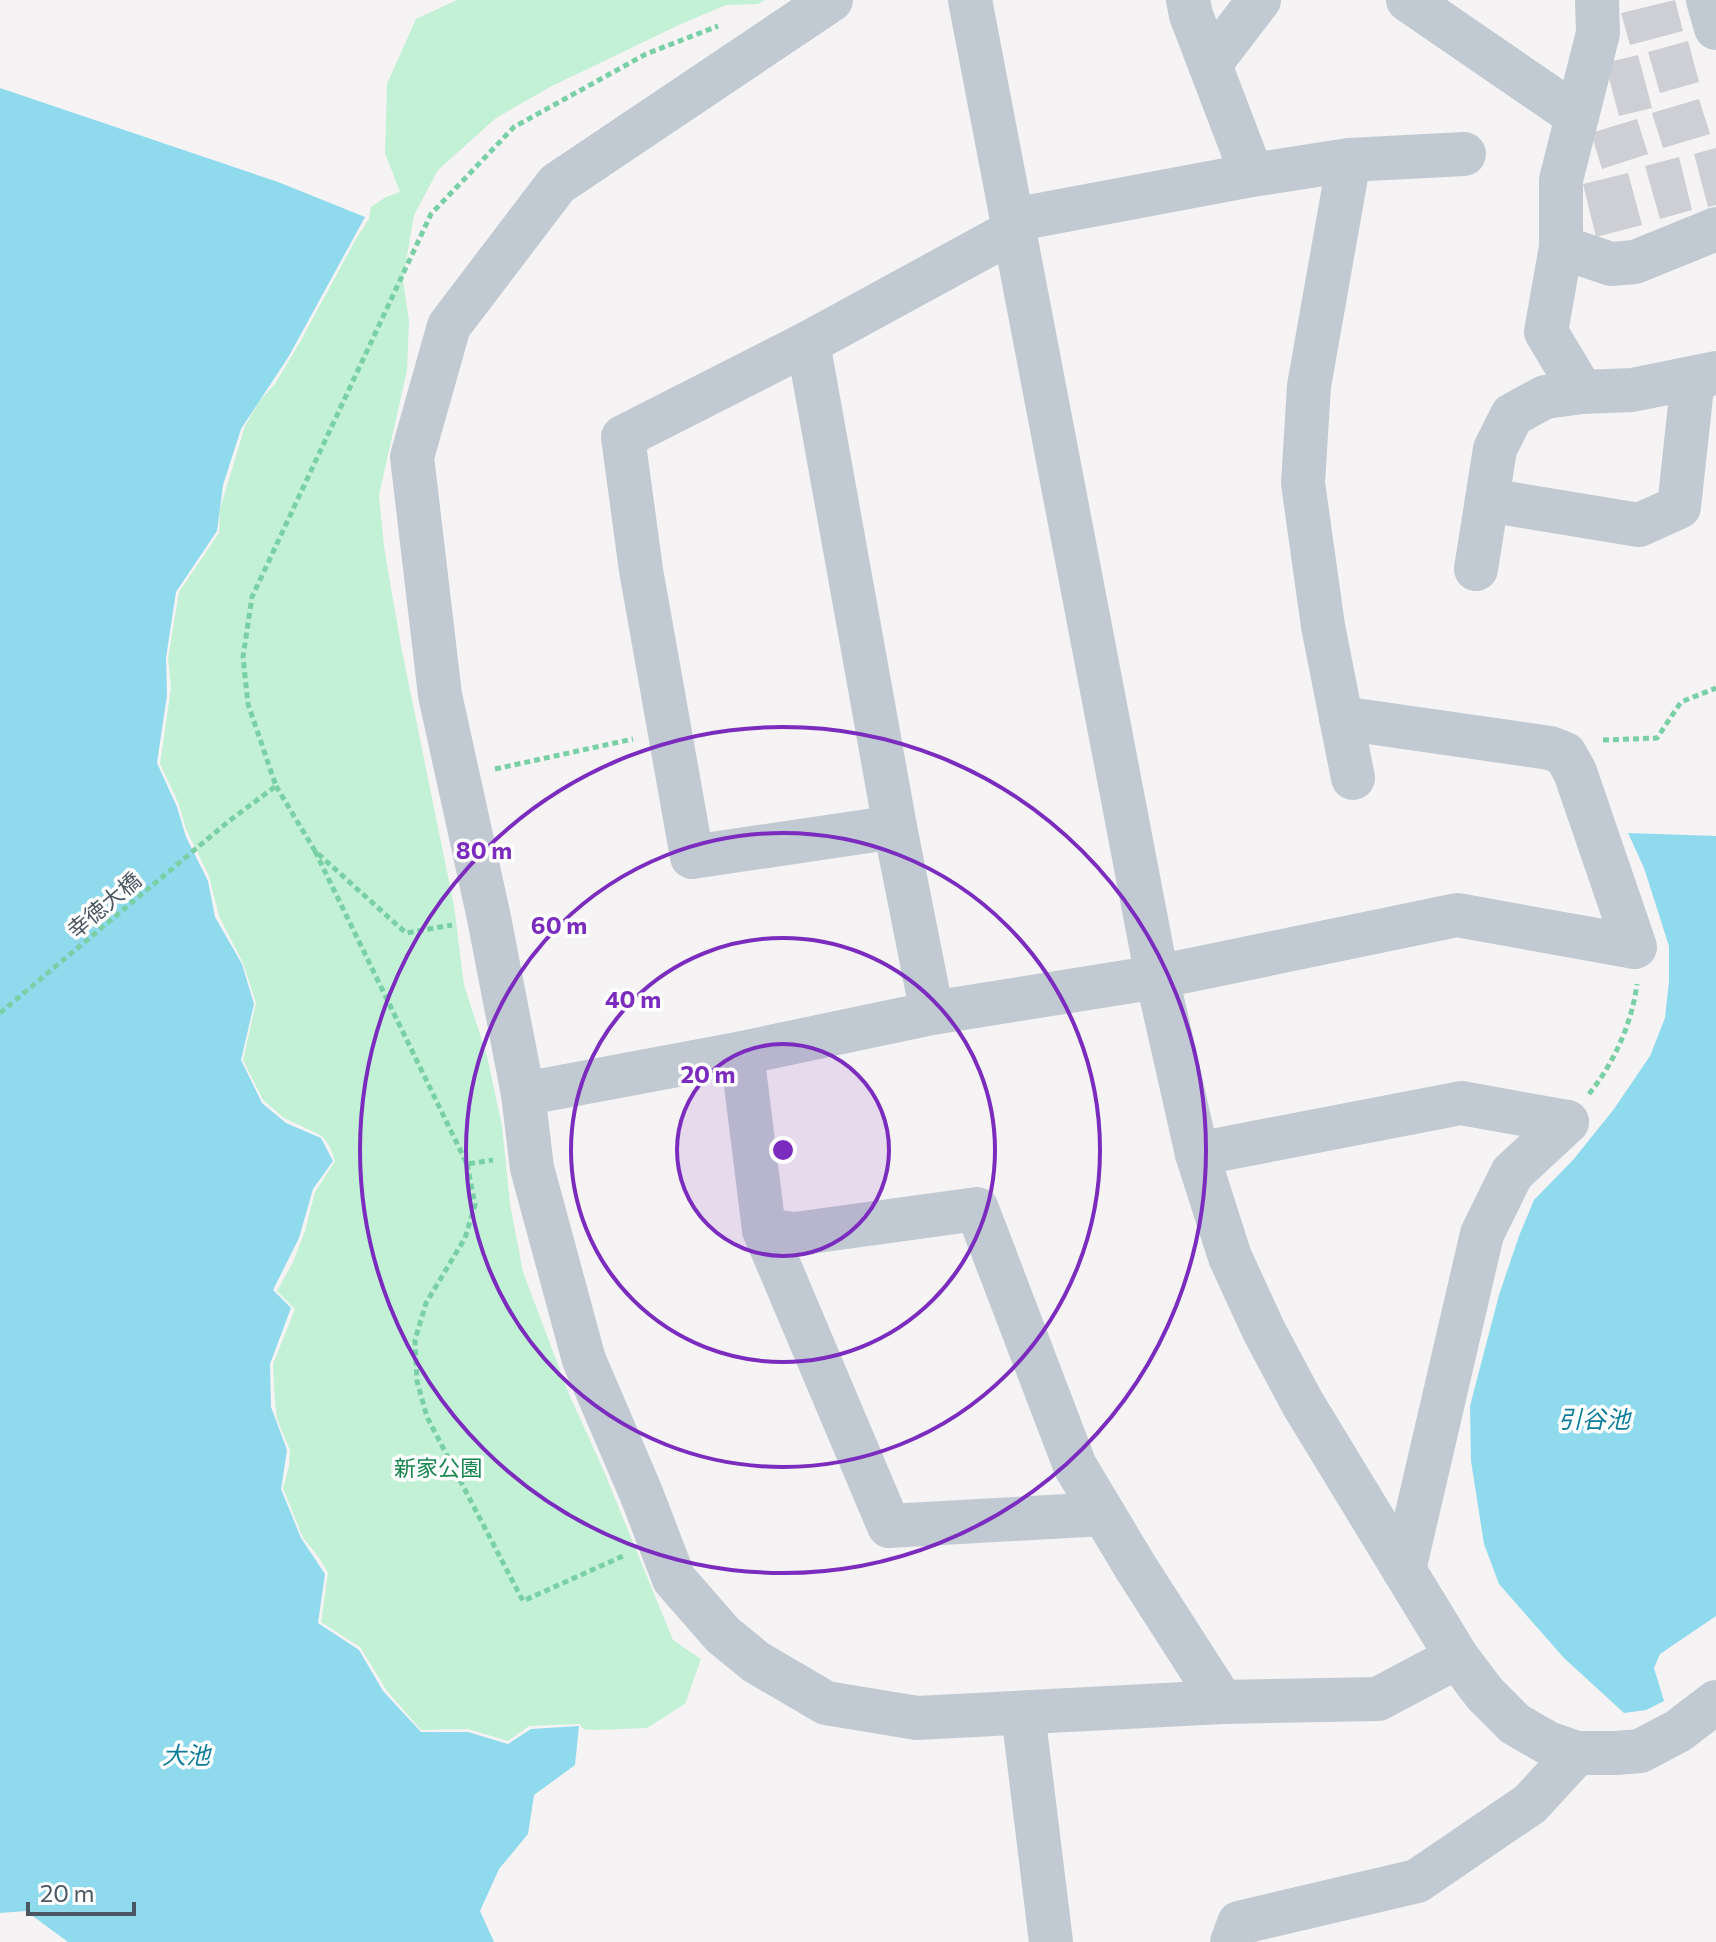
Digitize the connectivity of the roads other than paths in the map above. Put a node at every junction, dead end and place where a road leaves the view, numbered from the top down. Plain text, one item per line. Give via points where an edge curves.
1 (831, 0) edge
2 (970, 0) edge
3 (1188, 0) edge
4 (1259, 0) edge
5 (1408, 0) edge
6 (1597, 0) edge
7 (1708, 0) edge
8 (1716, 28) edge
9 (1210, 64) junction
10 (1577, 116) junction
11 (1464, 154) dead end
12 (1349, 160) junction
13 (1252, 175) junction
14 (1014, 225) junction
15 (1716, 229) edge
16 (1561, 247) junction
17 (808, 343) junction
18 (1704, 376) edge
19 (1582, 392) junction
20 (1487, 500) junction
21 (1476, 569) dead end
22 (1341, 718) junction
23 (1353, 778) dead end
24 (895, 827) junction
25 (1157, 977) junction
26 (932, 1013) junction
27 (742, 1053) junction
28 (523, 1094) junction
29 (1197, 1154) junction
30 (764, 1230) junction
31 (1103, 1514) junction
32 (1404, 1570) junction
33 (1457, 1657) junction
34 (1222, 1702) junction
35 (1716, 1702) edge
36 (1023, 1713) junction
37 (1577, 1753) junction
38 (1051, 1942) edge
39 (1232, 1942) edge

1 - 28 street via 557,184 449,326 412,457 440,695
2 - 14 street
3 - 9 street
4 - 9 street
5 - 10 street
6 - 10 street via 1598,33
7 - 8 street
9 - 13 street
10 - 16 street via 1561,180
11 - 12 street
12 - 13 street
12 - 22 street via 1309,386 1303,483
13 - 14 street
14 - 17 street
14 - 25 street
15 - 16 street via 1635,262 1611,264
16 - 19 street via 1546,332
17 - 24 street
17 - 24 street via 623,437 692,857
18 - 19 street via 1632,390
18 - 20 street via 1679,507 1639,525
19 - 20 street via 1545,397 1512,415 1495,449
20 - 21 street
22 - 23 street
22 - 25 street via 1565,754 1635,947 1457,915
24 - 26 street
25 - 26 street
25 - 29 street
26 - 27 street
27 - 28 street
27 - 30 street
28 - 36 street via 532,1168 584,1360 674,1579 723,1635 756,1662 826,1703 917,1718
29 - 32 street via 1230,1257 1264,1331
29 - 32 street via 1461,1103 1567,1122 1512,1173 1482,1234
30 - 31 street via 889,1526
30 - 31 street via 795,1234 977,1209 1075,1466
31 - 34 street
32 - 33 street
33 - 34 street via 1378,1699
33 - 37 street via 1515,1724
34 - 36 street
35 - 37 street via 1640,1751
36 - 38 street
37 - 39 street via 1530,1804 1417,1881 1239,1923

